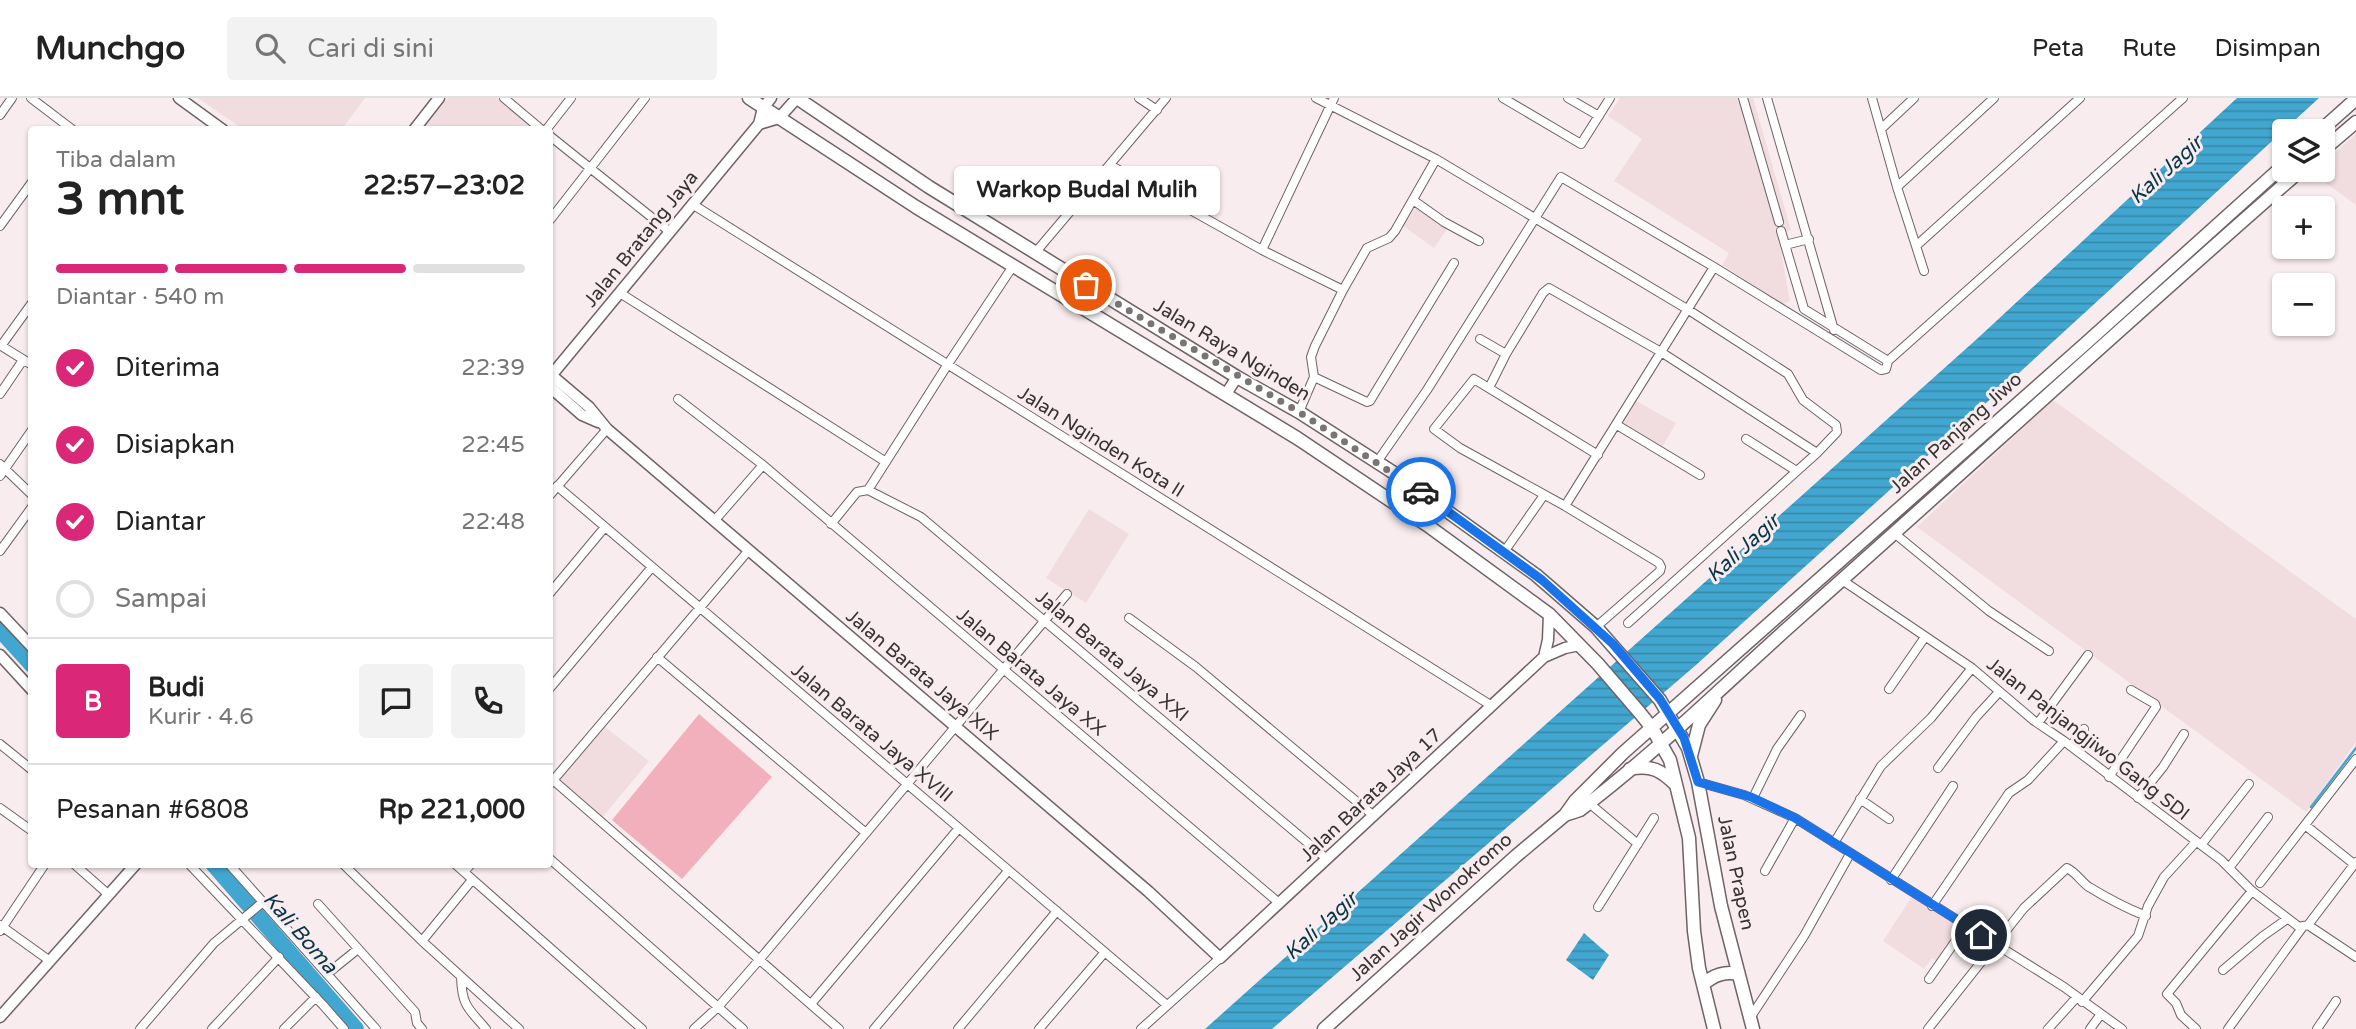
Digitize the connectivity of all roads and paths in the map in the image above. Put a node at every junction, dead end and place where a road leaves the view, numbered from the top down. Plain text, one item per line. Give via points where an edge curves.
1 (12, 98) edge
2 (31, 98) edge
3 (179, 98) edge
4 (439, 98) edge
5 (504, 98) edge
6 (571, 98) edge
7 (645, 98) edge
8 (749, 98) edge
9 (797, 98) edge
10 (1139, 98) edge
11 (1166, 98) edge
12 (1315, 98) edge
13 (1503, 98) edge
14 (1568, 98) edge
15 (1610, 98) edge
16 (1743, 98) edge
17 (1767, 98) edge
18 (1872, 98) edge
19 (1914, 98) edge
20 (1994, 98) edge
21 (2080, 98) edge
22 (2183, 98) edge
23 (2356, 99) edge
24 (768, 101) edge
25 (1332, 101) edge
26 (1157, 110) junction
27 (0, 115) edge
28 (1599, 116) junction
29 (779, 118) junction
30 (2334, 119) edge
31 (2356, 122) edge
32 (760, 124) junction
33 (66, 126) edge
34 (218, 126) edge
35 (417, 126) edge
36 (539, 126) edge
37 (547, 126) edge
38 (1881, 129) junction
39 (553, 138) edge
40 (2335, 140) edge
41 (1436, 159) junction
42 (1110, 165) junction
43 (591, 170) junction
44 (2272, 175) edge
45 (2287, 182) edge
46 (28, 187) edge
47 (929, 187) junction
48 (1897, 187) junction
49 (1413, 200) junction
50 (692, 204) junction
51 (916, 206) junction
52 (553, 216) edge
53 (1534, 218) junction
54 (1779, 222) dead end
55 (0, 226) edge
56 (1782, 231) dead end
57 (670, 232) junction
58 (1808, 239) junction
59 (1479, 241) dead end
60 (1785, 245) junction
61 (1916, 247) junction
62 (1262, 250) junction
63 (1035, 253) junction
64 (1454, 263) dead end
65 (1013, 266) junction
66 (1714, 267) junction
67 (1924, 271) dead end
68 (1343, 290) junction
69 (620, 293) junction
70 (28, 309) edge
71 (1687, 309) junction
72 (1835, 330) junction
73 (1480, 339) dead end
74 (1, 346) edge
75 (2090, 349) junction
76 (1661, 352) junction
77 (1506, 355) junction
78 (23, 360) junction
79 (1888, 361) junction
80 (28, 363) edge
81 (948, 363) junction
82 (2073, 363) junction
83 (553, 374) edge
84 (1237, 377) junction
85 (1314, 377) junction
86 (553, 381) edge
87 (1489, 388) junction
88 (0, 394) edge
89 (1226, 394) junction
90 (678, 399) dead end
91 (1299, 412) junction
92 (1616, 425) junction
93 (603, 426) junction
94 (28, 435) edge
95 (1746, 439) dead end
96 (1817, 453) junction
97 (1598, 455) junction
98 (886, 462) junction
99 (1377, 462) junction
100 (763, 465) junction
101 (1, 470) edge
102 (1796, 470) junction
103 (1700, 475) dead end
104 (557, 486) junction
105 (868, 490) junction
106 (553, 491) edge
107 (28, 492) edge
108 (1544, 495) junction
109 (1565, 506) junction
110 (28, 512) edge
111 (715, 520) junction
112 (831, 524) junction
113 (605, 527) junction
114 (1894, 533) junction
115 (749, 550) junction
116 (0, 551) edge
117 (1504, 552) junction
118 (652, 567) junction
119 (1842, 580) junction
120 (553, 589) edge
121 (1067, 594) dead end
122 (700, 607) junction
123 (0, 613) edge
124 (1549, 614) junction
125 (1129, 618) dead end
126 (1045, 620) junction
127 (1628, 623) dead end
128 (1597, 627) junction
129 (1925, 637) junction
130 (28, 643) edge
131 (1580, 645) junction
132 (2049, 651) dead end
133 (0, 655) edge
134 (2088, 655) dead end
135 (657, 657) junction
136 (1544, 657) junction
137 (1972, 668) junction
138 (1005, 669) junction
139 (1727, 682) junction
140 (553, 684) edge
141 (28, 686) edge
142 (1889, 689) dead end
143 (2131, 690) dead end
144 (1999, 692) junction
145 (1492, 706) junction
146 (1669, 714) junction
147 (1801, 715) dead end
148 (2038, 723) junction
149 (956, 727) junction
150 (1677, 727) junction
151 (1652, 728) junction
152 (2084, 729) dead end
153 (2184, 734) dead end
154 (1661, 743) junction
155 (0, 744) edge
156 (2067, 744) junction
157 (1691, 756) junction
158 (2356, 759) edge
159 (28, 767) edge
160 (1938, 768) dead end
161 (1630, 769) junction
162 (2109, 777) junction
163 (553, 780) edge
164 (1698, 782) junction
165 (553, 784) edge
166 (907, 784) junction
167 (2249, 784) dead end
168 (1953, 786) dead end
169 (1678, 788) junction
170 (1753, 798) junction
171 (2138, 798) junction
172 (1860, 799) junction
173 (1589, 803) junction
174 (0, 808) edge
175 (1565, 815) junction
176 (1374, 816) junction
177 (2268, 817) dead end
178 (1654, 818) dead end
179 (1795, 818) junction
180 (1889, 818) dead end
181 (2305, 825) junction
182 (28, 828) edge
183 (959, 828) junction
184 (866, 833) junction
185 (1834, 843) junction
186 (1638, 844) junction
187 (2199, 844) junction
188 (1850, 854) junction
189 (1327, 859) junction
190 (553, 862) edge
191 (2355, 863) edge
192 (43, 868) edge
193 (79, 868) edge
194 (133, 868) edge
195 (193, 868) edge
196 (232, 868) edge
197 (347, 868) edge
198 (460, 868) edge
199 (468, 868) edge
200 (2229, 868) junction
201 (1008, 871) junction
202 (1765, 871) dead end
203 (464, 872) junction
204 (472, 880) junction
205 (1891, 880) junction
206 (2260, 883) dead end
207 (2252, 891) junction
208 (109, 895) junction
209 (1279, 903) junction
210 (260, 904) junction
211 (318, 904) dead end
212 (1932, 906) junction
213 (1598, 907) dead end
214 (1057, 911) junction
215 (2146, 916) junction
216 (245, 917) junction
217 (2287, 919) junction
218 (1966, 926) junction
219 (2305, 927) junction
220 (1, 928) edge
221 (422, 941) junction
222 (1996, 944) junction
223 (358, 949) junction
224 (1105, 952) junction
225 (278, 957) junction
226 (2356, 957) edge
227 (1220, 958) junction
228 (760, 959) junction
229 (50, 961) junction
230 (2223, 970) dead end
231 (327, 974) junction
232 (1733, 974) junction
233 (461, 977) junction
234 (1929, 979) dead end
235 (1708, 980) junction
236 (316, 997) junction
237 (2080, 999) junction
238 (2336, 1001) dead end
239 (811, 1004) junction
240 (1167, 1005) junction
241 (718, 1007) junction
242 (2101, 1014) junction
243 (0, 1017) edge
244 (1751, 1023) edge
245 (140, 1029) edge
246 (212, 1029) edge
247 (284, 1029) edge
248 (344, 1029) edge
249 (376, 1029) edge
250 (422, 1029) edge
251 (486, 1029) edge
252 (519, 1029) edge
253 (642, 1029) edge
254 (694, 1029) edge
255 (743, 1029) edge
256 (839, 1029) edge
257 (874, 1029) edge
258 (958, 1029) edge
259 (1039, 1029) edge
260 (1141, 1029) edge
261 (1324, 1029) edge
262 (1714, 1029) edge
263 (1928, 1029) edge
264 (2048, 1029) edge
265 (2090, 1029) edge
266 (2122, 1029) edge
267 (2196, 1029) edge
268 (2228, 1029) edge
269 (2317, 1029) edge

1 - 27 street
2 - 33 street
3 - 34 street
4 - 35 street
5 - 36 street
6 - 37 street
7 - 43 street
8 - 24 main road
9 - 29 street
9 - 47 main road, Jalan Raya Nginden
10 - 26 street
11 - 26 street
12 - 25 street
13 - 28 street via 1581,144
14 - 28 street
15 - 28 street
16 - 54 street
17 - 58 street
18 - 38 street
19 - 38 street
20 - 48 street
21 - 61 street
22 - 79 street
23 - 30 main road
24 - 29 main road
24 - 32 street
25 - 41 street
25 - 62 street
26 - 42 street
29 - 32 street
29 - 51 main road
31 - 40 main road
32 - 50 street, Jalan Bratang Jaya
38 - 48 street
39 - 43 street
41 - 49 street
41 - 53 street
42 - 62 street
42 - 63 street
43 - 52 street
43 - 57 street
44 - 75 main road, Jalan Panjang Jiwo
45 - 75 main road, Jalan Panjang Jiwo
46 - 55 street
47 - 51 main road
47 - 63 main road, Jalan Raya Nginden
48 - 61 street
49 - 59 street
49 - 68 street via 1392,235 1364,251
50 - 57 street, Jalan Bratang Jaya
50 - 81 street, Jalan Nginden Kota II
51 - 65 main road
53 - 66 street via 1561,177
53 - 71 street
53 - 99 street
56 - 60 street
57 - 69 street, Jalan Bratang Jaya
58 - 60 street
58 - 72 street
60 - 72 street via 1804,309
61 - 67 street
62 - 68 street
63 - 84 main road, Jalan Raya Nginden
64 - 85 street via 1370,401
65 - 81 street
65 - 89 main road
66 - 71 street
66 - 79 street via 1881,370
68 - 85 street via 1311,357
69 - 83 street, Jalan Bratang Jaya
69 - 98 street
70 - 74 street
71 - 76 street
71 - 96 street via 1788,374 1803,400 1836,425 1837,432
72 - 79 street
73 - 77 street
74 - 78 street
75 - 82 main road, Jalan Panjang Jiwo
76 - 77 street via 1549,288
76 - 92 street
76 - 96 street
77 - 87 street
78 - 80 street
78 - 88 street
81 - 98 street
81 - 145 street, Jalan Nginden Kota II
82 - 114 main road, Jalan Panjang Jiwo
82 - 146 main road, Jalan Panjang Jiwo
84 - 89 street
84 - 91 main road, Jalan Raya Nginden
85 - 91 street
86 - 93 street, Jalan Barata Jaya XIX via 582,415
87 - 97 street
87 - 108 street via 1471,381 1434,430
89 - 124 main road via 1376,491
90 - 100 street, Jalan Barata Jaya XX
91 - 99 main road, Jalan Raya Nginden
92 - 97 street
92 - 103 street
93 - 104 street
93 - 111 street, Jalan Barata Jaya XIX
94 - 101 street
95 - 102 street
96 - 102 street
97 - 109 street
98 - 105 street
99 - 117 main road, Jalan Raya Nginden
100 - 111 street
100 - 112 street, Jalan Barata Jaya XX
101 - 107 street
102 - 127 street
104 - 106 street
104 - 113 street, Jalan Barata Jaya XVIII
105 - 112 street via 857,492
105 - 126 street, Jalan Barata Jaya XXI via 921,517
108 - 109 street
108 - 117 street
109 - 128 street via 1661,567
110 - 116 street
111 - 115 street, Jalan Barata Jaya XIX
112 - 138 street, Jalan Barata Jaya XX
113 - 118 street, Jalan Barata Jaya XVIII
113 - 120 street
114 - 119 main road, Jalan Panjang Jiwo
114 - 132 street via 1989,611
115 - 122 street
115 - 149 street, Jalan Barata Jaya XIX
117 - 128 main road, Jalan Raya Nginden
118 - 122 street, Jalan Barata Jaya XVIII
118 - 140 street
119 - 129 street, Jalan Panjangjiwo Gang SDI
119 - 139 main road, Jalan Panjang Jiwo
121 - 126 street
122 - 135 street
122 - 166 street, Jalan Barata Jaya XVIII
123 - 130 street
124 - 131 main road
124 - 136 street
125 - 176 street via 1196,667
126 - 138 street
126 - 189 street, Jalan Barata Jaya XXI
128 - 146 main road, Jalan Raya Nginden
129 - 137 street, Jalan Panjangjiwo Gang SDI
129 - 142 street
131 - 136 street, Jalan Barata Jaya 17
131 - 151 main road
133 - 141 street
134 - 148 street
135 - 163 street
135 - 184 street
136 - 145 street, Jalan Barata Jaya 17
137 - 144 street, Jalan Panjangjiwo Gang SDI
137 - 172 street via 1881,766
138 - 149 street
138 - 209 street, Jalan Barata Jaya XX
139 - 150 main road, Jalan Panjang Jiwo
139 - 157 main road via 1702,721
143 - 162 street via 2156,707
144 - 148 street, Jalan Panjangjiwo Gang SDI
144 - 160 street
145 - 176 street, Jalan Barata Jaya 17
146 - 150 main road, Jalan Raya Nginden
146 - 151 main road, Jalan Panjang Jiwo
147 - 170 street via 1777,749
148 - 156 street, Jalan Panjangjiwo Gang SDI
149 - 166 street
149 - 227 street, Jalan Barata Jaya XIX
150 - 154 main road, Jalan Jagir Wonokromo
150 - 157 main road, Jalan Prapen
151 - 154 main road
151 - 175 main road, Jalan Jagir Wonokromo
152 - 156 street
153 - 171 street
154 - 161 main road, Jalan Jagir Wonokromo
154 - 169 main road, Jalan Prapen
155 - 159 street
156 - 162 street, Jalan Panjangjiwo Gang SDI
156 - 212 street via 2009,793
157 - 164 main road, Jalan Prapen
158 - 181 street
161 - 169 main road via 1656,770
161 - 173 main road, Jalan Jagir Wonokromo
162 - 171 street, Jalan Panjangjiwo Gang SDI
164 - 170 street
164 - 232 main road, Jalan Prapen
165 - 228 street
166 - 183 street, Jalan Barata Jaya XVIII
166 - 184 street
167 - 187 street
168 - 205 street
169 - 235 main road, Jalan Prapen via 1689,838 1699,968
170 - 179 street
171 - 187 street, Jalan Panjangjiwo Gang SDI
172 - 180 street
172 - 185 street
173 - 175 main road, Jalan Jagir Wonokromo
173 - 186 street
174 - 182 street
175 - 261 main road, Jalan Jagir Wonokromo
176 - 189 street, Jalan Barata Jaya 17
177 - 200 street
178 - 186 street
179 - 185 street
179 - 202 street
181 - 191 street
181 - 206 street
183 - 201 street, Jalan Barata Jaya XVIII
183 - 239 street
184 - 228 street
185 - 188 street
186 - 213 street
187 - 200 street, Jalan Panjangjiwo Gang SDI
187 - 215 street via 2164,877
188 - 205 street
188 - 244 street
189 - 209 street, Jalan Barata Jaya 17
190 - 241 street
191 - 219 street
192 - 220 street
193 - 208 street
194 - 208 street
195 - 216 street
196 - 210 street
197 - 221 street
198 - 203 street
199 - 203 street
200 - 207 street, Jalan Panjangjiwo Gang SDI
201 - 214 street, Jalan Barata Jaya XVIII
201 - 257 street
203 - 204 street
204 - 221 street
204 - 253 street
205 - 212 street
207 - 217 street, Jalan Panjangjiwo Gang SDI
207 - 267 street via 2167,994
208 - 229 street
209 - 227 street, Jalan Barata Jaya 17
210 - 216 street
210 - 231 street
211 - 223 street
212 - 218 street
214 - 224 street, Jalan Barata Jaya XVIII
214 - 258 street
215 - 222 street via 2113,902 2067,868 2024,908
215 - 237 street via 2138,936
216 - 225 street
216 - 245 street via 214,943
217 - 219 street, Jalan Panjangjiwo Gang SDI
217 - 230 street
218 - 222 street
218 - 234 street
219 - 226 street, Jalan Panjangjiwo Gang SDI
219 - 268 street
220 - 229 street
221 - 233 street
222 - 237 street
222 - 263 street
223 - 231 street
223 - 250 street via 415,1012
224 - 240 street, Jalan Barata Jaya XVIII
224 - 259 street
225 - 236 street
225 - 246 street
227 - 240 street
228 - 239 street
228 - 241 street
229 - 243 street
231 - 249 street
232 - 235 main road
232 - 244 main road, Jalan Prapen
233 - 251 street via 462,998
233 - 252 street
235 - 262 main road, Jalan Prapen
236 - 247 street
236 - 248 street
237 - 242 street
237 - 264 street
238 - 269 street
239 - 256 street
240 - 260 street
241 - 254 street
241 - 255 street
242 - 265 street
242 - 266 street

